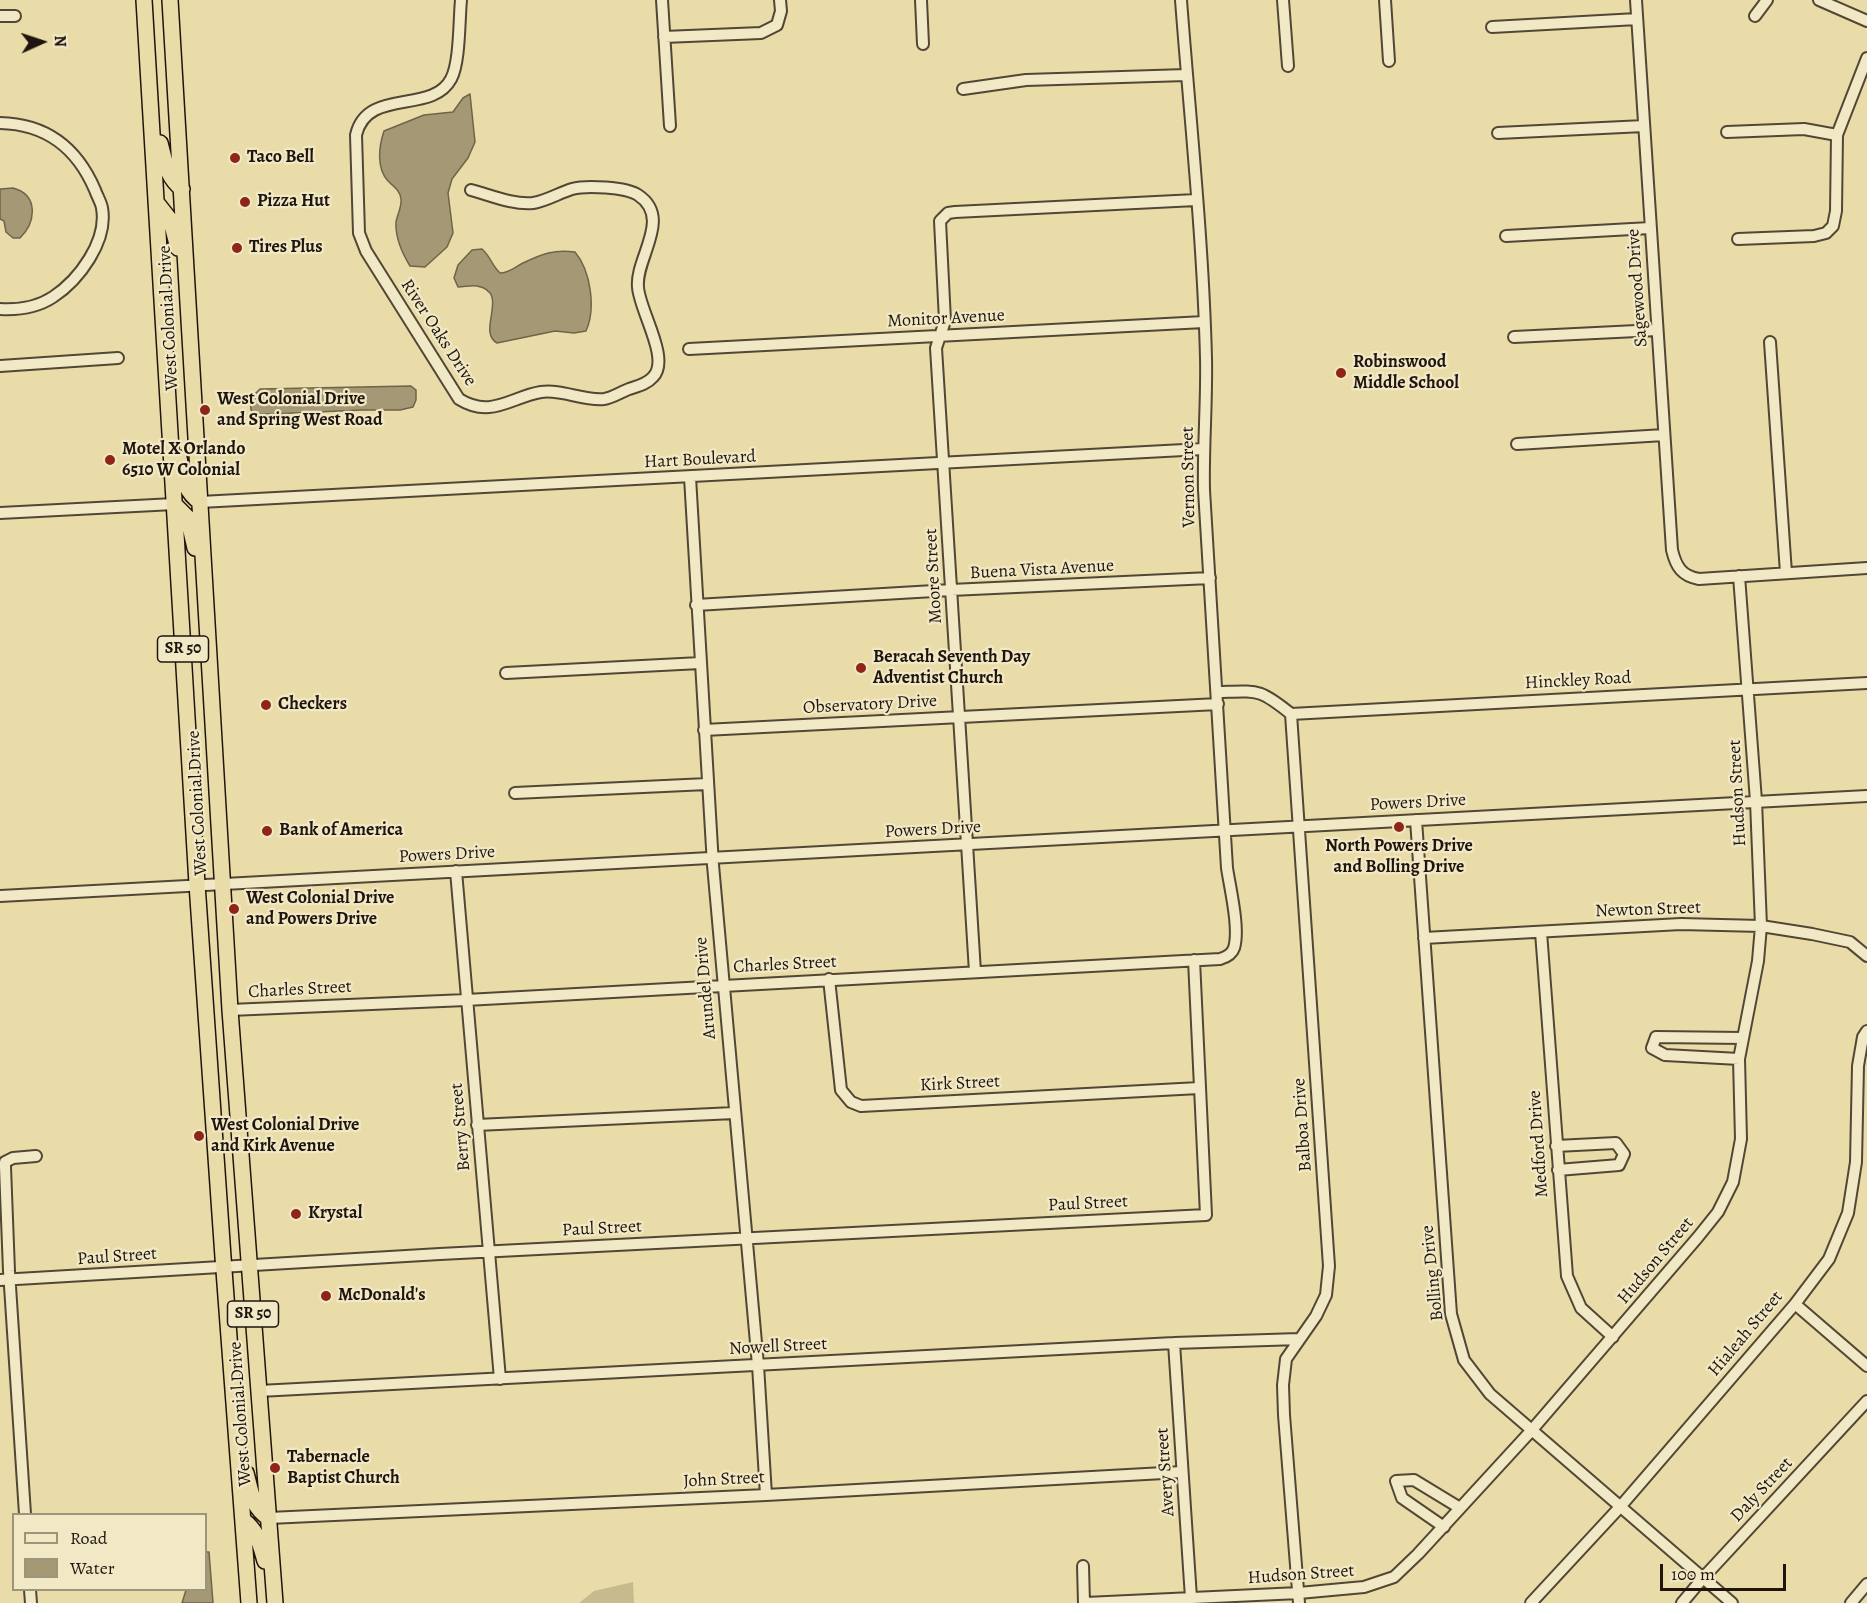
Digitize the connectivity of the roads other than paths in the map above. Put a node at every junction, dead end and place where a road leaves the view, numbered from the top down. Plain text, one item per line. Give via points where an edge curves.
1 (144, 0) edge
2 (170, 0) edge
3 (461, 0) edge
4 (662, 0) edge
5 (780, 0) edge
6 (921, 0) edge
7 (1181, 0) edge
8 (1283, 0) edge
9 (1385, 0) edge
10 (1636, 0) edge
11 (1767, 0) edge
12 (1819, 0) edge
13 (0, 16) edge
14 (15, 16) dead end
15 (1755, 16) dead end
16 (1637, 19) junction
17 (1867, 21) edge
18 (1492, 27) dead end
19 (664, 36) junction
20 (923, 44) dead end
21 (1867, 58) edge
22 (1389, 61) dead end
23 (1288, 66) dead end
24 (1186, 75) junction
25 (1862, 86) edge
26 (963, 89) dead end
27 (151, 108) junction
28 (0, 123) edge
29 (670, 126) dead end
30 (1644, 126) junction
31 (1727, 132) dead end
32 (1498, 133) dead end
33 (1837, 135) junction
34 (182, 189) junction
35 (471, 190) dead end
36 (1196, 200) junction
37 (156, 202) junction
38 (1650, 228) junction
39 (1506, 236) dead end
40 (1738, 239) dead end
41 (187, 283) junction
42 (0, 309) edge
43 (1204, 322) junction
44 (1657, 330) junction
45 (939, 335) junction
46 (1514, 337) dead end
47 (1770, 342) dead end
48 (689, 350) dead end
49 (118, 358) dead end
50 (0, 366) edge
51 (169, 414) junction
52 (1664, 435) junction
53 (1516, 444) dead end
54 (1203, 449) junction
55 (944, 464) junction
56 (690, 477) junction
57 (200, 502) junction
58 (174, 504) junction
59 (0, 513) edge
60 (1867, 568) edge
61 (1786, 573) junction
62 (1739, 576) junction
63 (1210, 578) junction
64 (951, 590) junction
65 (205, 591) junction
66 (696, 605) junction
67 (700, 663) junction
68 (506, 673) dead end
69 (1867, 683) edge
70 (1748, 688) junction
71 (1218, 698) junction
72 (1292, 714) junction
73 (959, 717) junction
74 (704, 730) junction
75 (707, 784) junction
76 (515, 793) dead end
77 (1867, 796) edge
78 (1756, 801) junction
79 (1416, 820) junction
80 (1299, 826) junction
81 (1226, 830) junction
82 (967, 844) junction
83 (712, 858) junction
84 (456, 872) junction
85 (197, 884) junction
86 (223, 884) junction
87 (0, 896) edge
88 (1761, 926) junction
89 (1541, 932) junction
90 (1424, 938) junction
91 (1231, 953) joint
92 (1867, 956) edge
93 (1194, 960) junction
94 (975, 972) junction
95 (829, 979) junction
96 (722, 985) junction
97 (466, 1000) junction
98 (230, 1010) junction
99 (1867, 1031) edge
100 (1743, 1038) junction
101 (1739, 1059) junction
102 (1199, 1088) junction
103 (734, 1113) junction
104 (477, 1125) junction
105 (1556, 1146) junction
106 (36, 1156) dead end
107 (1558, 1170) junction
108 (746, 1239) junction
109 (488, 1252) junction
110 (249, 1265) junction
111 (223, 1266) junction
112 (5, 1280) edge
113 (1794, 1304) junction
114 (1613, 1337) junction
115 (1299, 1339) junction
116 (1174, 1343) junction
117 (758, 1365) junction
118 (1867, 1366) edge
119 (500, 1379) junction
120 (259, 1391) junction
121 (1867, 1401) edge
122 (1531, 1431) junction
123 (237, 1442) junction
124 (1182, 1472) junction
125 (766, 1495) junction
126 (1620, 1507) junction
127 (1460, 1508) junction
128 (25, 1513) edge
129 (268, 1518) junction
130 (243, 1520) junction
131 (1444, 1527) junction
132 (1083, 1566) dead end
133 (1703, 1578) junction
134 (1867, 1584) edge
135 (274, 1596) edge
136 (1191, 1598) junction
137 (1299, 1598) edge
138 (1122, 1602) edge
139 (249, 1603) edge
140 (1085, 1603) edge
141 (1531, 1603) edge
142 (1682, 1603) edge
143 (1732, 1603) edge
144 (1851, 1603) edge

1 - 27 highway, West Colonial Drive / SR 50
2 - 34 highway, West Colonial Drive / SR 50
3 - 35 street, River Oaks Drive via 456,67 451,80 432,96 384,106 359,123 359,233 366,250 459,399 471,407 508,404 546,392 605,399 645,384 655,376 660,367 659,355 637,284 653,228 648,203 627,191 589,187 523,203
4 - 19 street
5 - 19 street via 777,26 761,33
6 - 20 street
7 - 24 street, Vernon Street
8 - 23 street
9 - 22 street
10 - 16 street, Sagewood Drive
11 - 15 street
12 - 17 street
13 - 14 street
16 - 18 street
16 - 30 street, Sagewood Drive
19 - 29 street
21 - 25 street
24 - 26 street via 1026,80
24 - 36 street, Vernon Street
25 - 33 street
27 - 34 highway via 168,174
27 - 37 highway, West Colonial Drive / SR 50
28 - 42 street via 39,129 61,142 79,160 102,208 100,234 90,260 72,281 53,298 33,306
30 - 32 street
30 - 38 street, Sagewood Drive
31 - 33 street via 1804,129
33 - 40 street via 1833,226 1814,236
34 - 41 highway, West Colonial Drive / SR 50
36 - 43 street, Vernon Street
36 - 45 street, Moore Street via 955,212 943,216 939,228 945,321
37 - 41 highway via 171,221
37 - 51 highway, West Colonial Drive / SR 50
38 - 39 street
38 - 44 street, Sagewood Drive
41 - 57 highway, West Colonial Drive / SR 50
43 - 45 street, Monitor Avenue
43 - 54 street, Vernon Street
44 - 46 street
44 - 52 street, Sagewood Drive
45 - 48 street, Monitor Avenue
45 - 55 street, Moore Street via 936,348
47 - 61 street
49 - 50 street
51 - 57 highway via 187,490
51 - 58 highway, West Colonial Drive / SR 50
52 - 53 street
52 - 62 street, Sagewood Drive via 1675,564 1689,577 1699,579
54 - 55 street, Hart Boulevard
54 - 63 street, Vernon Street
55 - 56 street, Hart Boulevard
55 - 64 street, Moore Street
56 - 57 street, Hart Boulevard
56 - 66 street, Arundel Drive
57 - 65 highway, West Colonial Drive / SR 50
58 - 59 street
58 - 65 highway via 188,518
58 - 85 highway, West Colonial Drive / SR 50
60 - 61 street
61 - 62 street
62 - 70 street, Hudson Street
63 - 64 street, Buena Vista Avenue
63 - 71 street, Vernon Street
64 - 66 street, Buena Vista Avenue
64 - 73 street, Moore Street
65 - 86 highway, West Colonial Drive / SR 50
66 - 67 street, Arundel Drive
67 - 68 street
67 - 74 street, Arundel Drive
69 - 70 street, Hinckley Road
70 - 72 street, Hinckley Road
70 - 78 street, Hudson Street
71 - 72 street via 1257,692
71 - 73 street, Observatory Drive
71 - 81 street, Vernon Street
72 - 80 street, Balboa Drive
73 - 74 street, Observatory Drive
73 - 82 street, Moore Street
74 - 75 street, Arundel Drive
75 - 76 street
75 - 83 street, Arundel Drive
77 - 78 street, Powers Drive
78 - 79 street, Powers Drive
78 - 88 street, Hudson Street
79 - 80 street, Powers Drive
79 - 90 street, Bolling Drive
80 - 81 street, Powers Drive
80 - 115 street, Balboa Drive via 1329,1266 1326,1294
81 - 82 street, Powers Drive
81 - 91 street, Vernon Street via 1235,938
82 - 83 street, Powers Drive
82 - 94 street, Moore Street
83 - 84 street, Powers Drive
83 - 96 street, Arundel Drive
84 - 86 street, Powers Drive
84 - 97 street, Berry Street
85 - 86 street, Powers Drive
85 - 87 street, Powers Drive
85 - 111 highway, West Colonial Drive / SR 50
86 - 98 highway, West Colonial Drive / SR 50
88 - 89 street, Newton Street via 1681,924
88 - 92 street, Newton Street via 1850,942
88 - 100 street, Hudson Street
89 - 90 street, Newton Street
89 - 105 street, Medford Drive
90 - 122 street, Bolling Drive via 1451,1314 1464,1360 1490,1394
91 - 93 street, Charles Street via 1220,959
93 - 94 street, Charles Street
93 - 102 street
94 - 95 street, Charles Street
95 - 96 street, Charles Street
95 - 102 street, Kirk Street via 841,1090 861,1106
96 - 97 street, Charles Street
96 - 103 street, Arundel Drive
97 - 98 street, Charles Street
97 - 104 street, Berry Street
98 - 110 highway, West Colonial Drive / SR 50
99 - 113 street, Hialeah Street via 1858,1066 1856,1162 1848,1213 1829,1259
100 - 101 street, Hudson Street
100 - 101 street via 1656,1037 1652,1048 1665,1055
101 - 114 street, Hudson Street via 1741,1139 1733,1182 1718,1212
102 - 108 street, Paul Street via 1206,1215
103 - 104 street
103 - 108 street, Arundel Drive
104 - 109 street, Berry Street
105 - 107 street, Medford Drive
105 - 107 street via 1617,1143 1624,1154 1619,1165
106 - 112 street via 6,1162
107 - 114 street, Medford Drive via 1567,1276 1581,1308
108 - 109 street, Paul Street
108 - 117 street, Arundel Drive
109 - 110 street, Paul Street
109 - 119 street, Berry Street
110 - 111 street, Paul Street
110 - 120 highway, West Colonial Drive / SR 50
111 - 112 street, Paul Street
111 - 123 highway, West Colonial Drive / SR 50
112 - 128 street
113 - 118 street
113 - 126 street, Hialeah Street
114 - 122 street, Hudson Street
115 - 116 street, Nowell Street
115 - 137 street, Balboa Drive via 1286,1359 1283,1385
116 - 117 street, Nowell Street
116 - 124 street, Avery Street
117 - 119 street, Nowell Street
117 - 125 street, Arundel Drive
119 - 120 street, Nowell Street
120 - 129 highway, West Colonial Drive / SR 50
121 - 133 street, Daly Street
122 - 126 street, Bolling Drive
122 - 127 street, Hudson Street
123 - 129 highway via 255,1505
123 - 130 highway, West Colonial Drive / SR 50
124 - 125 street, John Street
124 - 136 street, Avery Street
125 - 129 street, John Street
126 - 133 street, Bolling Drive
126 - 141 street, Hialeah Street
127 - 131 street, Hudson Street
127 - 131 street via 1414,1480 1396,1481 1402,1498
129 - 135 highway, West Colonial Drive / SR 50
130 - 135 highway via 256,1532
130 - 139 highway, West Colonial Drive / SR 50
131 - 137 street, Hudson Street via 1394,1577 1364,1587
132 - 140 street
133 - 142 street, Daly Street
133 - 143 street, Bolling Drive
134 - 144 street
136 - 137 street, Hudson Street
136 - 138 street, Hudson Street
138 - 140 street, Hudson Street

